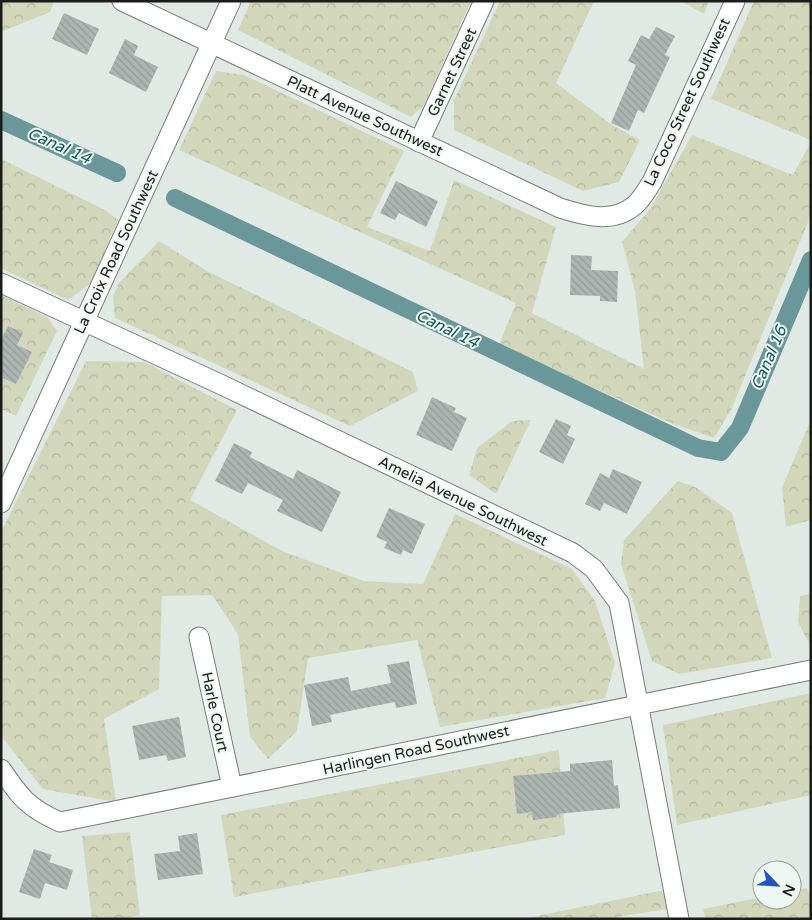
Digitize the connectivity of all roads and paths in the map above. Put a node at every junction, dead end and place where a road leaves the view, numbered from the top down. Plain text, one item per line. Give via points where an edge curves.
1 (122, 1) edge
2 (231, 1) edge
3 (484, 1) edge
4 (735, 1) edge
5 (212, 43) junction
6 (419, 142) junction
7 (611, 217) joint
8 (1, 283) edge
9 (84, 322) junction
10 (1, 503) edge
11 (199, 637) dead end
12 (811, 670) edge
13 (636, 704) junction
14 (1, 769) edge
15 (232, 787) junction
16 (679, 919) edge

1 - 5 street, Platt Avenue Southwest
2 - 5 street, La Croix Road Southwest
3 - 6 street, Garnet Street
4 - 7 street, La Coco Street Southwest via 652,182 635,205
5 - 6 street, Platt Avenue Southwest
5 - 9 street, La Croix Road Southwest
6 - 7 street, Platt Avenue Southwest via 560,208 584,216
8 - 9 street, Amelia Avenue Southwest
9 - 10 street, La Croix Road Southwest
9 - 13 street, Amelia Avenue Southwest via 572,553 594,569 619,603
11 - 15 street, Harle Court
12 - 13 street, Harlingen Road Southwest
13 - 15 street, Harlingen Road Southwest
13 - 16 street, Amelia Avenue Southwest
14 - 15 street, Harlingen Road Southwest via 37,812 60,822

